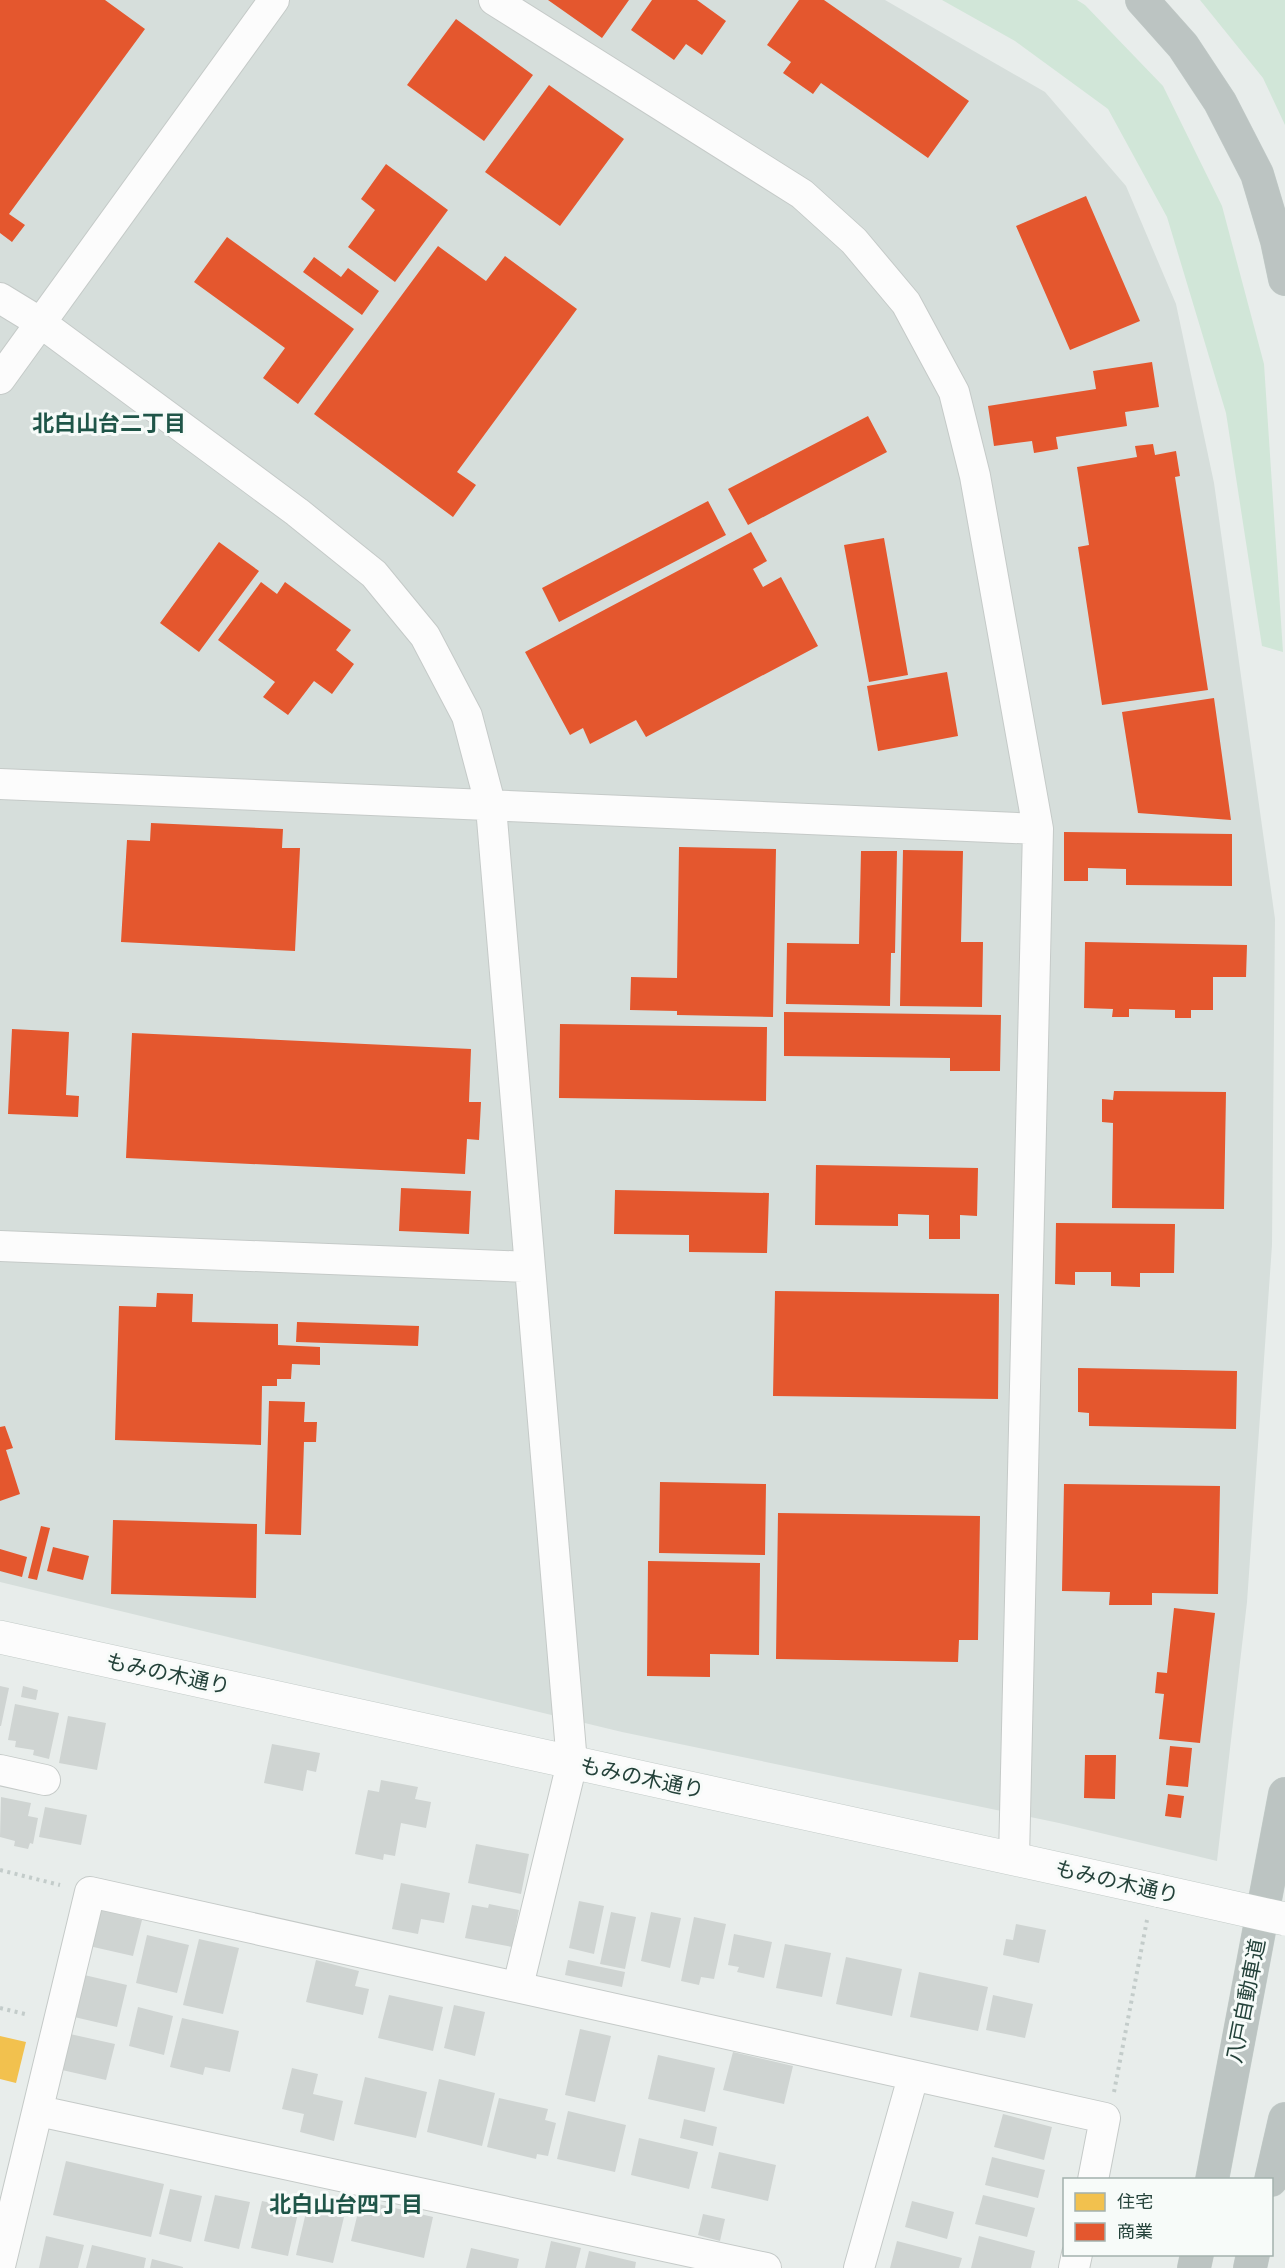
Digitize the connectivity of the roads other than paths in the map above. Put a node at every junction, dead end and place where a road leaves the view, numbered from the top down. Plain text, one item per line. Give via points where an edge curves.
1 (274, 0) edge
2 (494, 0) edge
3 (1142, 0) edge
4 (1285, 279) edge
5 (0, 298) edge
6 (41, 323) junction
7 (0, 379) edge
8 (0, 784) edge
9 (491, 807) junction
10 (1038, 829) junction
11 (0, 1246) edge
12 (530, 1267) junction
13 (0, 1637) edge
14 (572, 1763) junction
15 (1285, 1769) edge
16 (0, 1770) edge
17 (45, 1780) dead end
18 (1282, 1809) edge
19 (1014, 1858) junction
20 (1285, 1919) edge
21 (518, 1986) junction
22 (913, 2077) junction
23 (39, 2111) junction
24 (1285, 2119) edge
25 (1092, 2178) edge
26 (1212, 2178) edge
27 (1271, 2178) edge
28 (0, 2266) edge
29 (766, 2268) edge
30 (859, 2268) edge

1 - 6 street
2 - 10 street via 802,194 854,241 906,303 954,392 975,476
3 - 4 highway via 1183,46 1220,102 1257,174
5 - 6 street
6 - 7 street
6 - 9 street via 297,512 374,574 425,636 467,716
8 - 9 street
9 - 10 street
9 - 12 street
10 - 19 street
11 - 12 street
12 - 14 street
13 - 14 street, もみの木通り
14 - 19 street, もみの木通り
14 - 21 street
15 - 18 highway, 八戸自動車道
16 - 17 street
18 - 26 highway, 八戸自動車道
19 - 20 street, もみの木通り, bridge via 1153,1905
21 - 22 street
21 - 23 street via 90,1892
22 - 25 street via 1105,2118
22 - 30 street
23 - 28 street
23 - 29 street
24 - 27 highway

